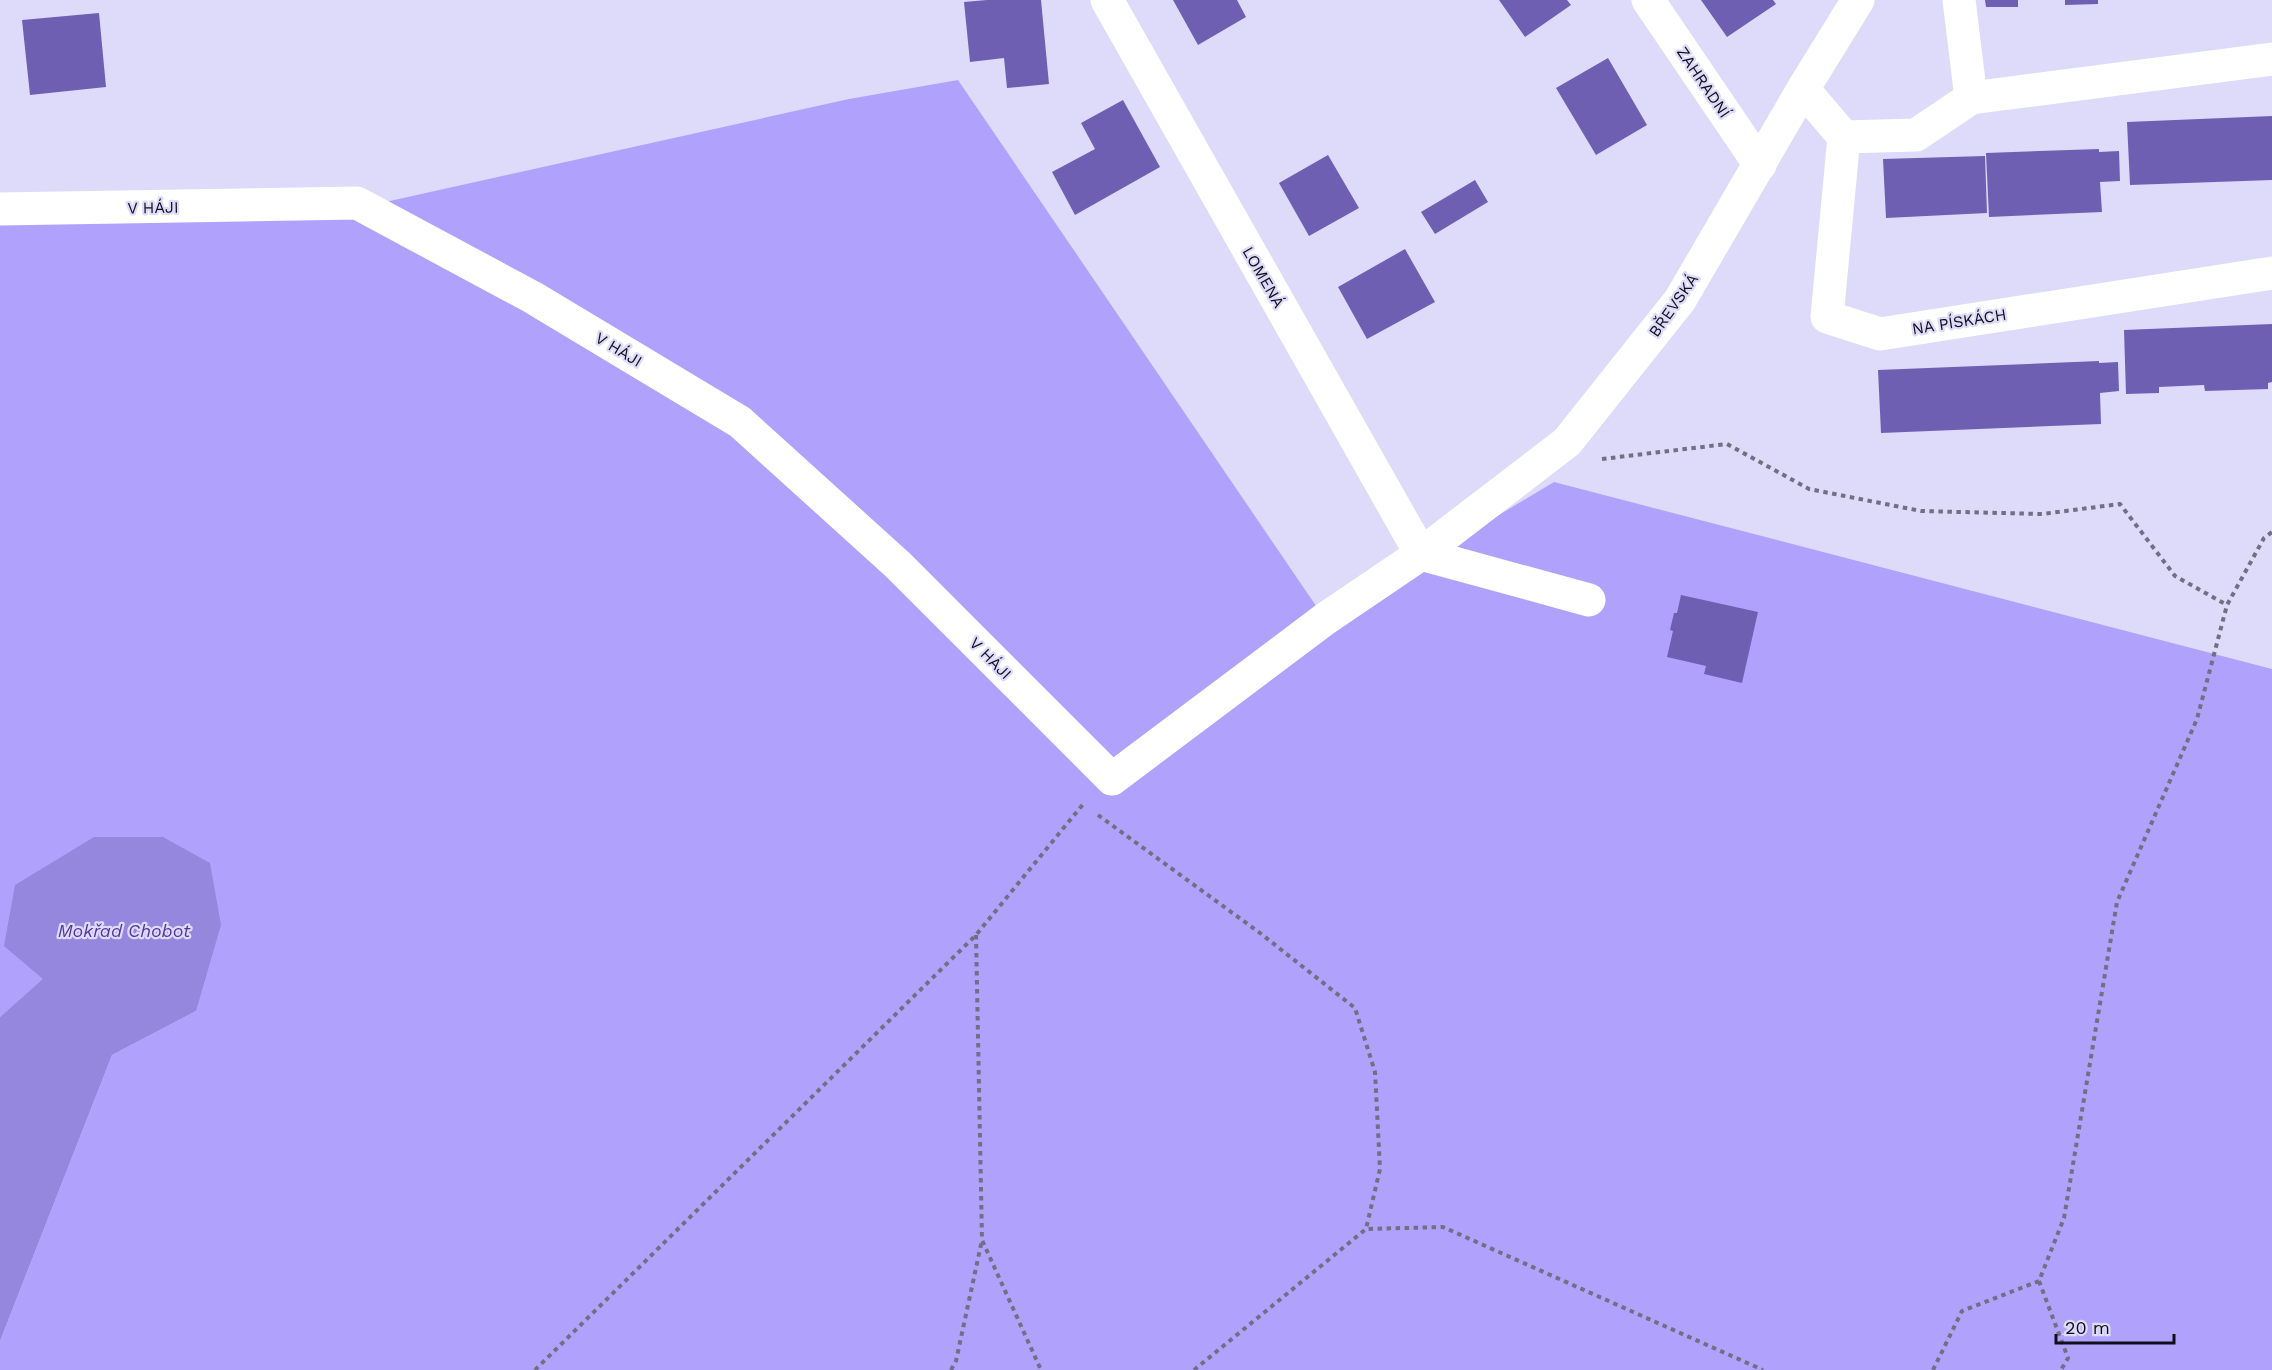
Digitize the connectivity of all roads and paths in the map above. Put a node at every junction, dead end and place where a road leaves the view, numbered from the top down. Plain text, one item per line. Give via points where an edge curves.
1 (1107, 0) edge
2 (1648, 0) edge
3 (1858, 0) edge
4 (1959, 0) edge
5 (2272, 59) edge
6 (1803, 89) junction
7 (1971, 98) junction
8 (1844, 137) junction
9 (1760, 165) junction
10 (0, 209) edge
11 (2272, 273) edge
12 (1596, 460) dead end
13 (2272, 532) edge
14 (1421, 554) junction
15 (1589, 600) dead end
16 (2227, 605) junction
17 (1112, 779) junction
18 (1083, 804) junction
19 (976, 935) junction
20 (1366, 1229) junction
21 (982, 1240) junction
22 (2039, 1281) junction
23 (535, 1370) edge
24 (951, 1370) edge
25 (1041, 1370) edge
26 (1194, 1370) edge
27 (1763, 1370) edge
28 (1933, 1370) edge
29 (2061, 1370) edge

1 - 14 street, LOMENÁ
2 - 9 street, ZAHRADNÍ
3 - 6 street, BŘEVSKÁ
4 - 7 street
5 - 7 street
6 - 8 street
6 - 9 street, BŘEVSKÁ
7 - 8 street via 1916,135
8 - 11 street, NA PÍSKÁCH via 1827,317 1880,333
9 - 14 street, BŘEVSKÁ via 1680,300 1567,442
10 - 17 street, V HÁJI via 357,203 532,297 740,422 898,565
12 - 16 path via 1727,444 1809,489 1921,511 2042,514 2120,504 2175,576
13 - 16 path via 2264,538
14 - 15 street
14 - 17 street, BŘEVSKÁ via 1325,619
16 - 22 path via 2197,719 2117,902 2064,1218
17 - 18 path
18 - 19 path
18 - 20 path via 1355,1008 1376,1083 1380,1169
19 - 21 path
19 - 23 path
20 - 26 path
20 - 27 path via 1443,1227
21 - 24 path
21 - 25 path
22 - 28 path via 1962,1311
22 - 29 path via 2068,1358

